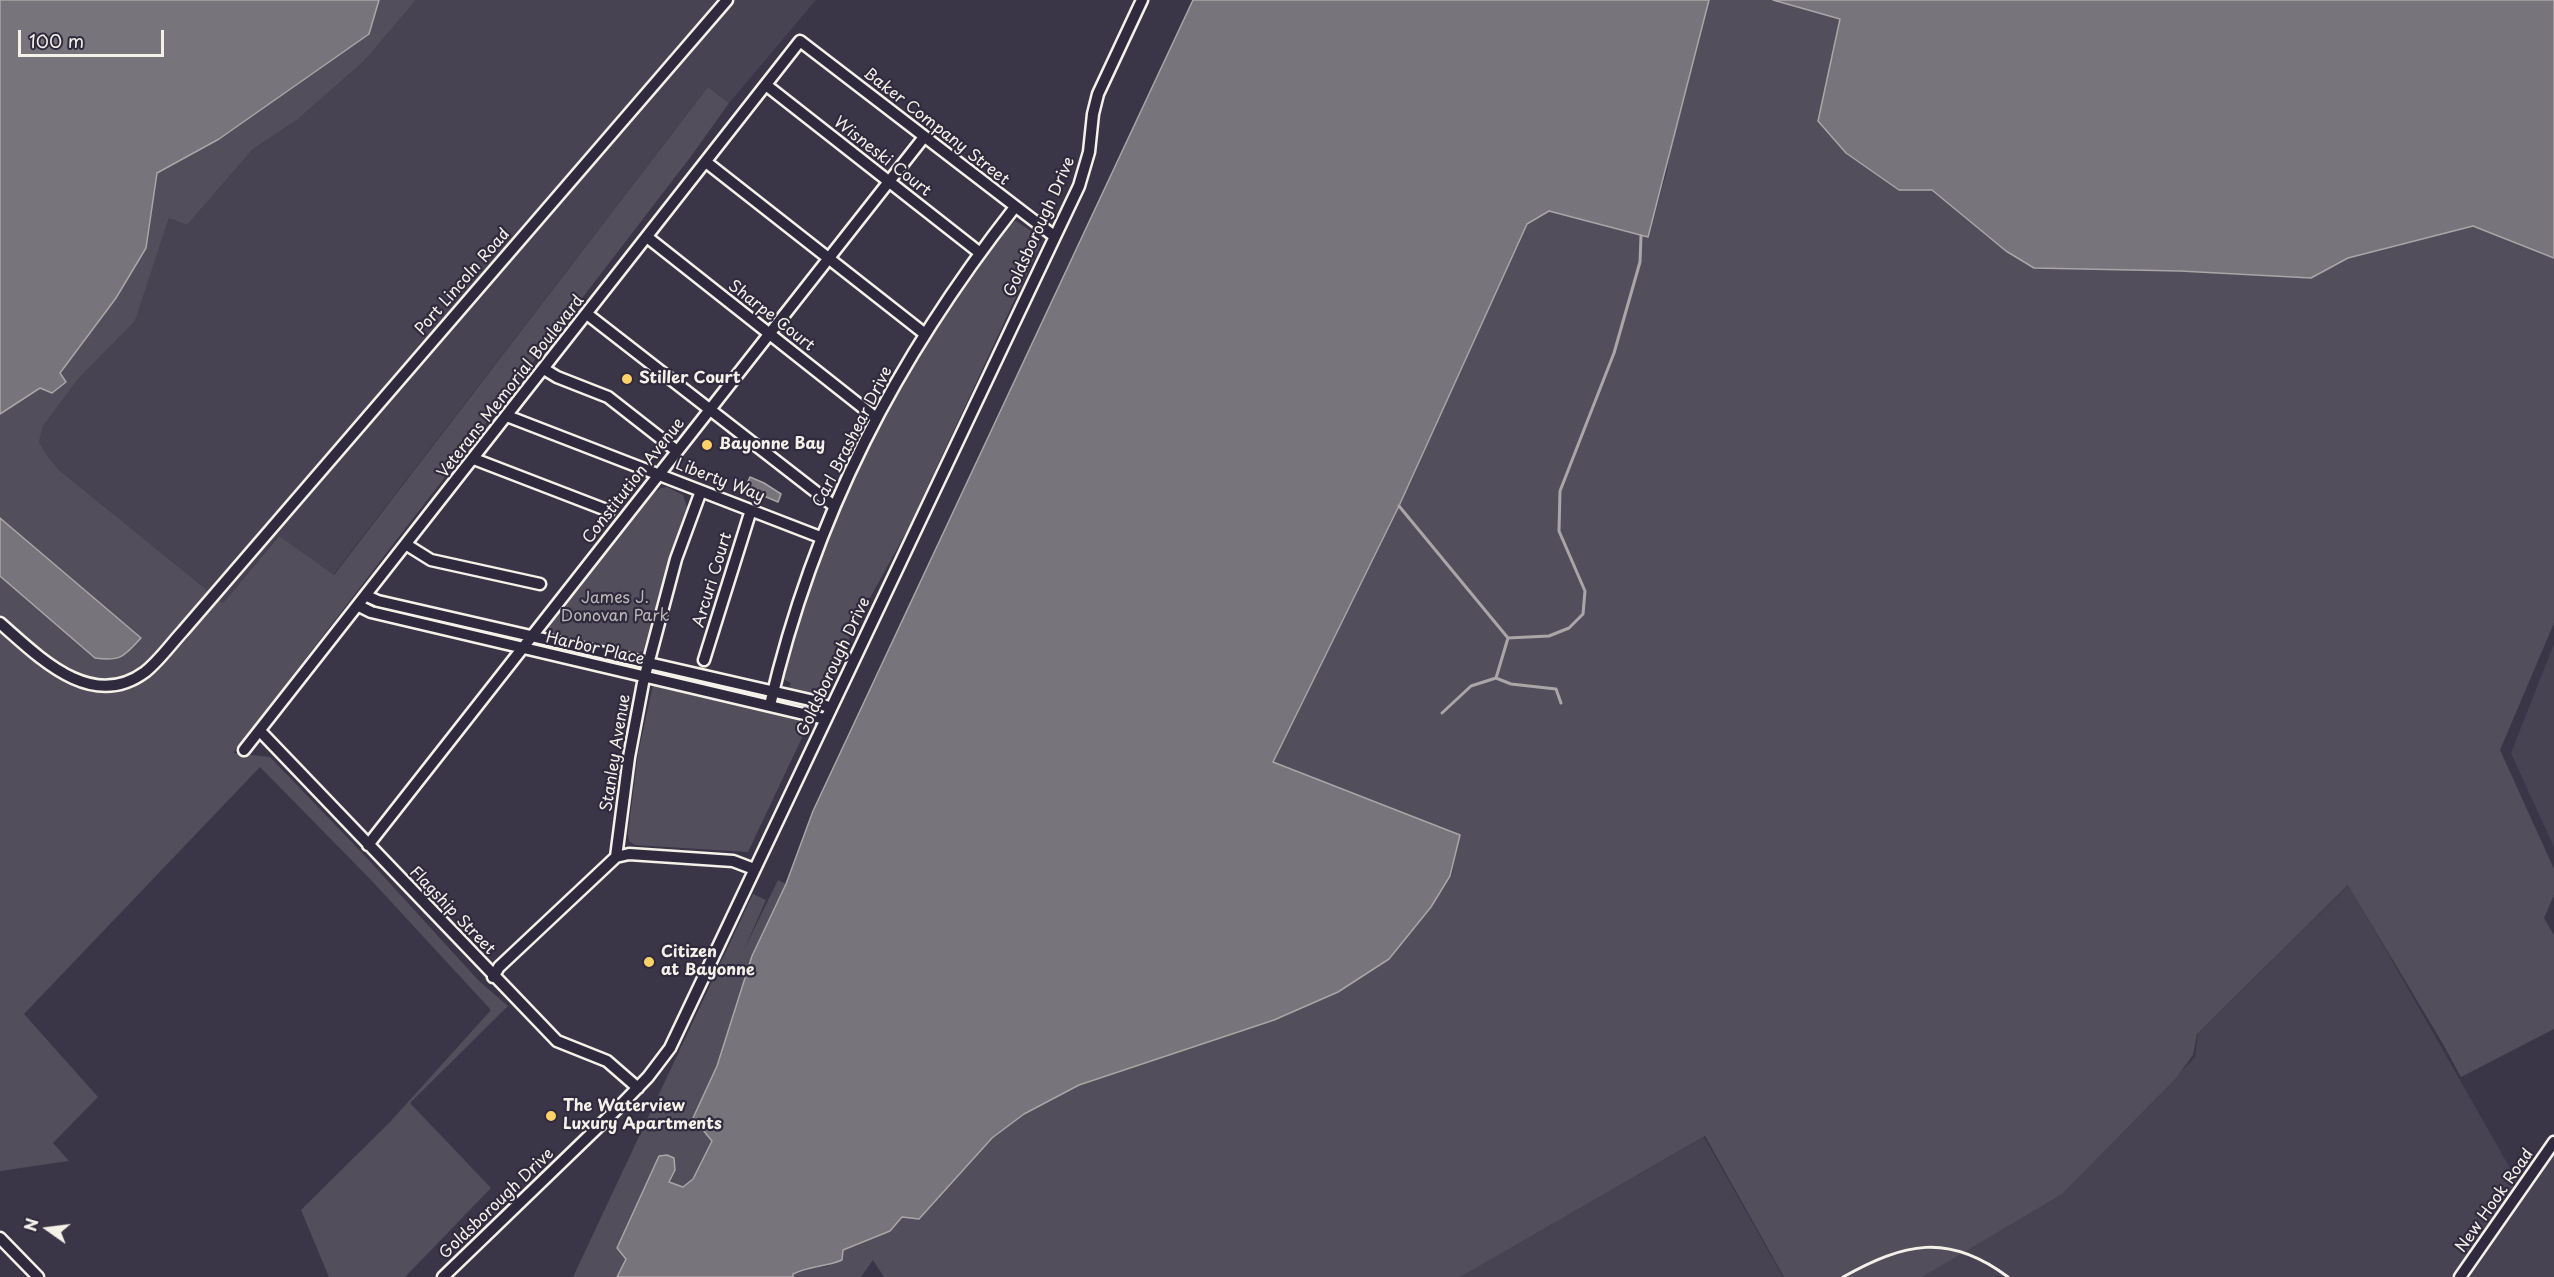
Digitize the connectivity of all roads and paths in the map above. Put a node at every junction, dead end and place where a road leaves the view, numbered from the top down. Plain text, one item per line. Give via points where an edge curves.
1 (727, 0) edge
2 (1142, 0) edge
3 (800, 41) joint
4 (766, 84) junction
5 (924, 137) junction
6 (706, 162) junction
7 (889, 181) junction
8 (1016, 207) junction
9 (647, 237) junction
10 (1054, 237) junction
11 (980, 253) junction
12 (828, 258) junction
13 (587, 314) junction
14 (769, 334) junction
15 (925, 334) junction
16 (544, 369) junction
17 (709, 410) junction
18 (507, 416) junction
19 (876, 418) junction
20 (677, 451) junction
21 (474, 459) junction
22 (659, 474) junction
23 (701, 490) junction
24 (834, 506) junction
25 (751, 510) junction
26 (609, 511) dead end
27 (820, 537) junction
28 (407, 545) junction
29 (540, 584) dead end
30 (367, 596) junction
31 (359, 606) junction
32 (0, 623) edge
33 (531, 637) junction
34 (522, 648) junction
35 (704, 660) dead end
36 (647, 662) junction
37 (644, 676) junction
38 (773, 691) junction
39 (770, 705) junction
40 (831, 708) junction
41 (825, 719) junction
42 (260, 731) junction
43 (244, 750) dead end
44 (368, 845) junction
45 (616, 857) junction
46 (754, 869) junction
47 (493, 976) junction
48 (638, 1088) junction
49 (2554, 1142) edge
50 (0, 1238) edge
51 (38, 1277) edge
52 (443, 1277) edge
53 (2460, 1277) edge

1 - 32 street, Port Lincoln Road via 145,672 113,685 70,678
2 - 10 street, Goldsborough Drive via 1098,94 1085,169
3 - 4 street, Veterans Memorial Boulevard
3 - 5 street, Baker Company Street
4 - 6 street, Veterans Memorial Boulevard
4 - 7 street, Wisneski Court
5 - 7 street, Constitution Avenue
5 - 8 street, Baker Company Street
6 - 9 street, Veterans Memorial Boulevard
6 - 12 street
7 - 11 street, Wisneski Court
7 - 12 street, Constitution Avenue
8 - 10 street, Baker Company Street
8 - 11 street, Carl Brashear Drive
9 - 13 street, Veterans Memorial Boulevard
9 - 14 street, Sharpe Court
10 - 40 street, Goldsborough Drive
11 - 15 street, Carl Brashear Drive
12 - 14 street, Constitution Avenue
12 - 15 street
13 - 16 street, Veterans Memorial Boulevard
13 - 17 street
14 - 17 street, Constitution Avenue
14 - 19 street, Sharpe Court
15 - 19 street, Carl Brashear Drive
16 - 18 street, Veterans Memorial Boulevard
16 - 20 street via 607,396
17 - 20 street, Constitution Avenue
17 - 24 street
18 - 21 street, Veterans Memorial Boulevard
18 - 22 street, Liberty Way
19 - 24 street, Carl Brashear Drive
20 - 22 street, Constitution Avenue
21 - 26 street
21 - 28 street, Veterans Memorial Boulevard
22 - 23 street, Liberty Way
22 - 33 street, Constitution Avenue
23 - 25 street, Liberty Way
23 - 36 street, Stanley Avenue via 676,559
24 - 27 street, Carl Brashear Drive
25 - 27 street, Liberty Way
25 - 35 street, Arcuri Court
27 - 38 street, Carl Brashear Drive
28 - 29 street via 431,560
28 - 30 street, Veterans Memorial Boulevard
30 - 31 street, Veterans Memorial Boulevard
30 - 33 street, Harbor Place
31 - 34 street, Harbor Place
31 - 42 street, Veterans Memorial Boulevard
33 - 34 street, Constitution Avenue
33 - 36 street, Harbor Place
34 - 37 street, Harbor Place
34 - 44 street, Constitution Avenue
36 - 37 street, Stanley Avenue
36 - 38 street, Harbor Place
37 - 39 street, Harbor Place
37 - 45 street, Stanley Avenue
38 - 39 street, Carl Brashear Drive
38 - 40 street, Harbor Place
39 - 41 street, Harbor Place
40 - 41 street, Goldsborough Drive
41 - 46 street, Goldsborough Drive
42 - 43 street, Veterans Memorial Boulevard
42 - 44 street, Flagship Street
44 - 47 street, Flagship Street
45 - 46 street via 629,854 733,861
45 - 47 street
46 - 48 street, Goldsborough Drive via 670,1048
47 - 48 street, Flagship Street via 560,1044 607,1061
48 - 52 street, Goldsborough Drive
49 - 53 street, New Hook Road
50 - 51 street

